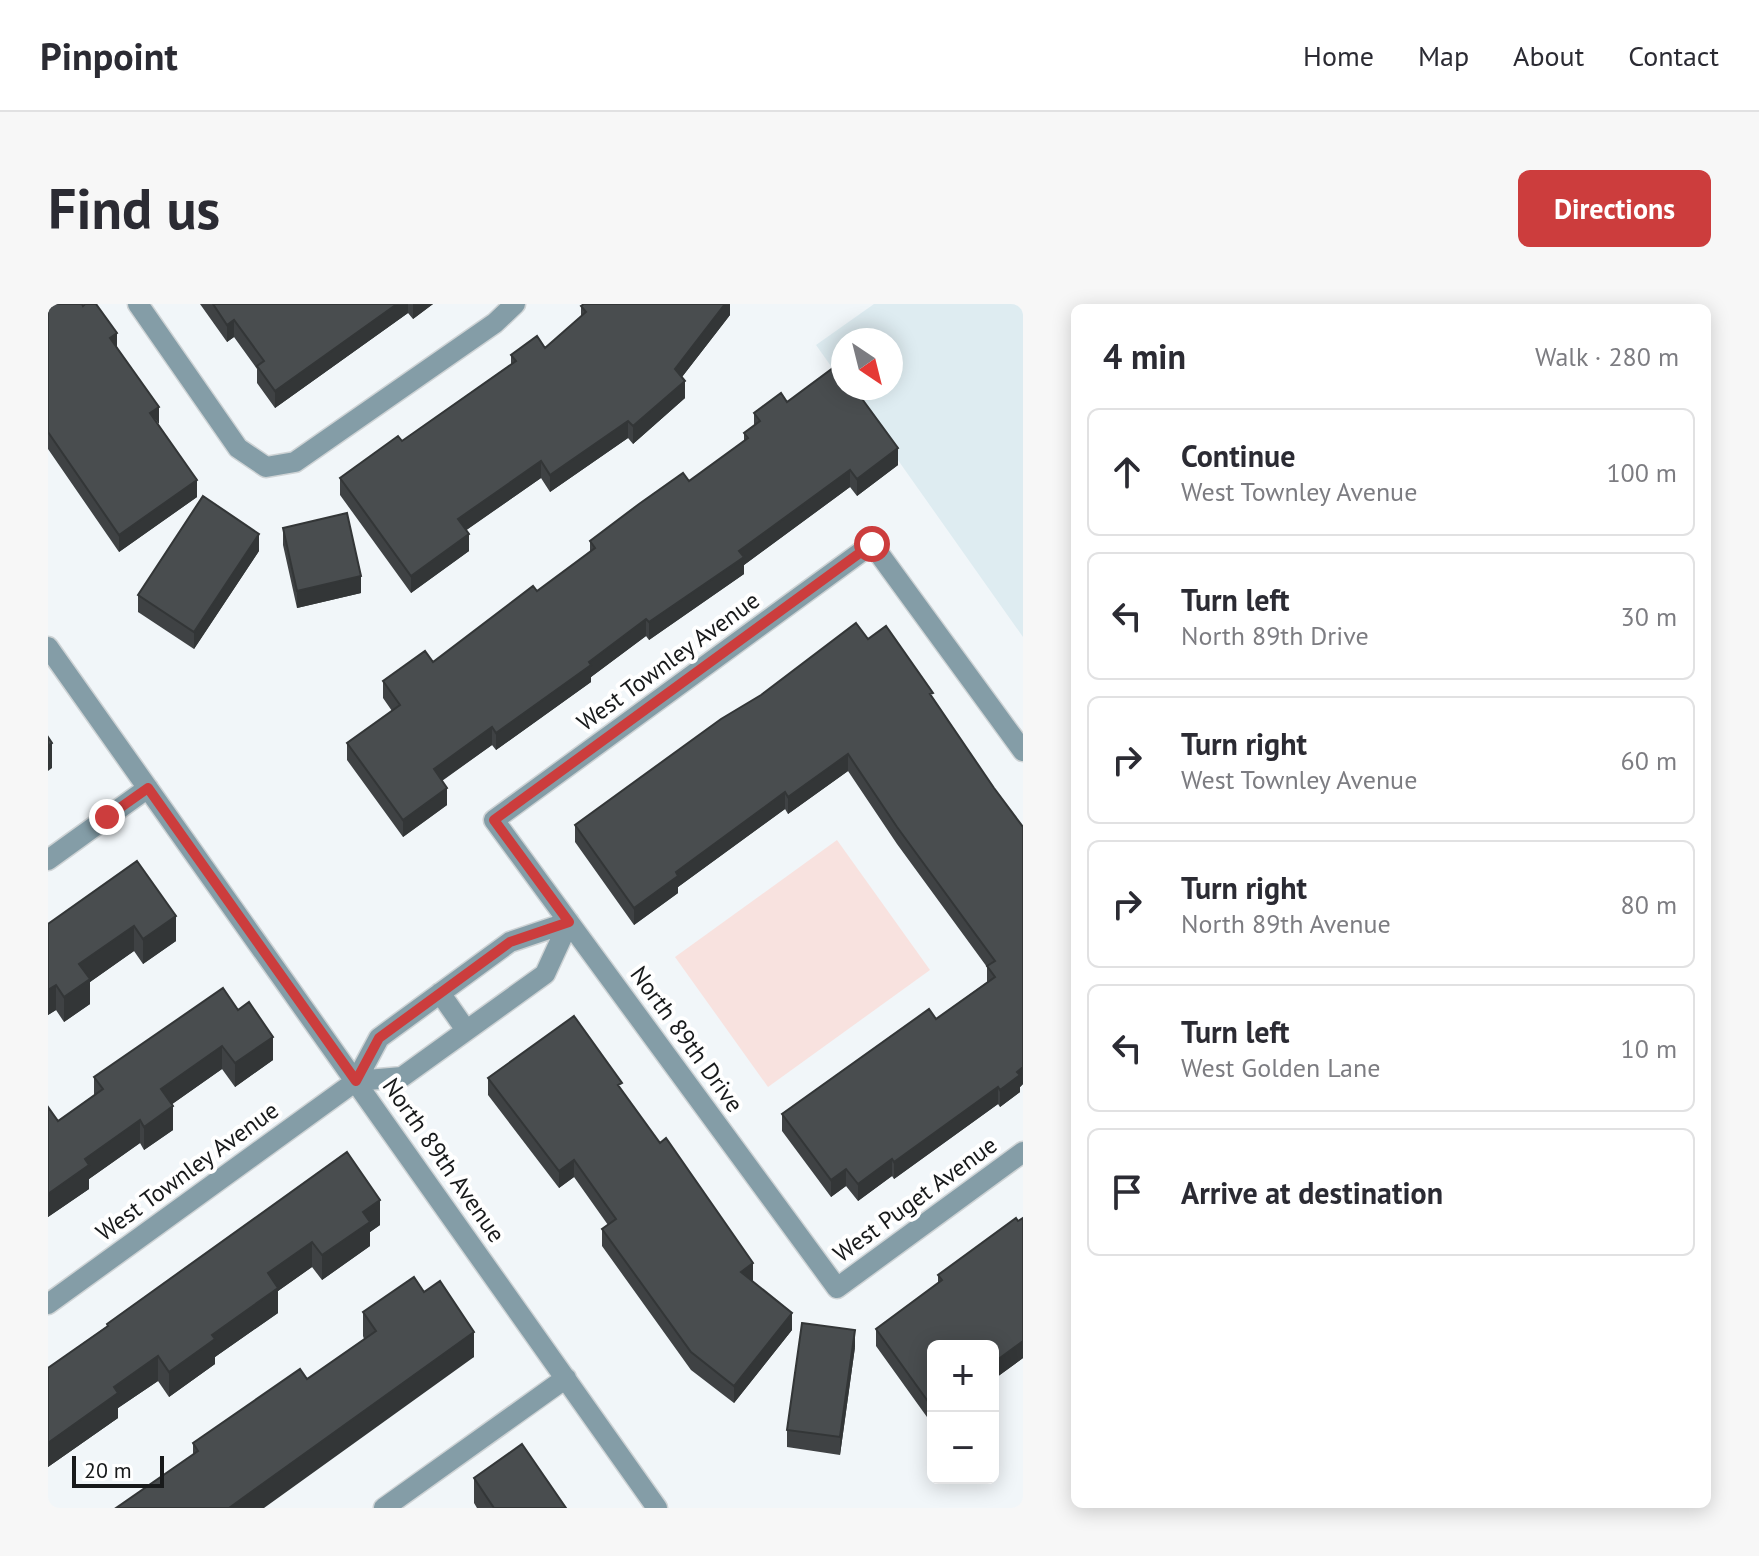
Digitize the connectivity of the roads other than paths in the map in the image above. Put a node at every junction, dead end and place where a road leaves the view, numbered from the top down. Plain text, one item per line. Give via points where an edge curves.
1 (138, 304) edge
2 (515, 304) edge
3 (48, 647) edge
4 (1023, 751) edge
5 (148, 788) junction
6 (494, 820) joint
7 (48, 860) edge
8 (569, 922) junction
9 (440, 993) junction
10 (466, 1030) junction
11 (356, 1081) junction
12 (1023, 1152) edge
13 (837, 1288) joint
14 (48, 1304) edge
15 (566, 1378) junction
16 (384, 1508) edge
17 (657, 1508) edge

1 - 2 street via 238,448 266,467 295,462
3 - 5 street, North 89th Avenue
4 - 6 street, West Townley Avenue via 872,544
5 - 7 street
5 - 11 street, North 89th Avenue
6 - 8 street, North 89th Drive
8 - 9 street, West Townley Avenue via 510,942
8 - 10 street via 545,974
8 - 13 street, North 89th Drive
9 - 10 street
9 - 11 street, West Townley Avenue via 379,1038
10 - 11 street via 402,1077
11 - 14 street, West Townley Avenue
11 - 15 street, North 89th Avenue
12 - 13 street, West Puget Avenue
15 - 16 street
15 - 17 street, North 89th Avenue

